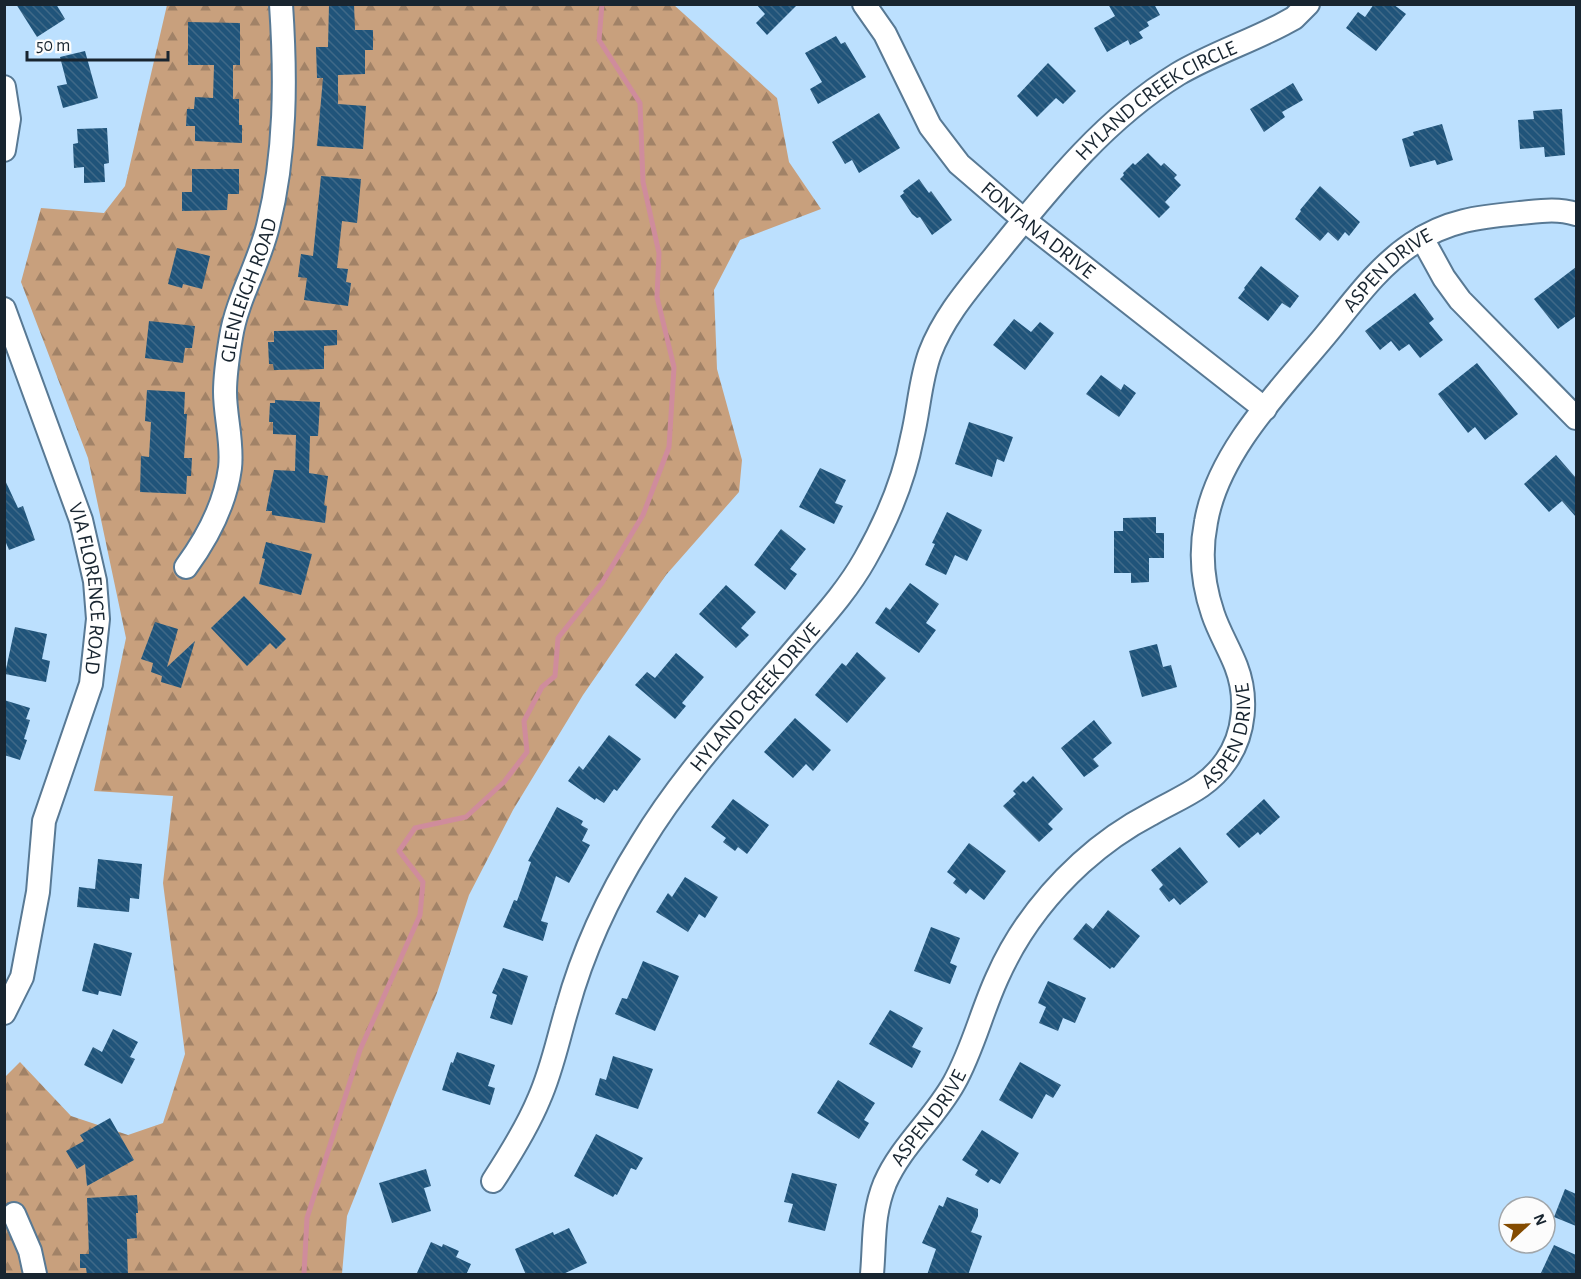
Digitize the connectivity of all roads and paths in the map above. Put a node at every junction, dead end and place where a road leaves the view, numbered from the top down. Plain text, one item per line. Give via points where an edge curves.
1 (281, 4) edge
2 (864, 4) edge
3 (1308, 4) edge
4 (4, 87) edge
5 (4, 150) edge
6 (1576, 214) edge
7 (1024, 220) junction
8 (1422, 238) junction
9 (4, 309) edge
10 (1265, 409) junction
11 (1576, 418) edge
12 (186, 567) dead end
13 (4, 1013) edge
14 (494, 1181) dead end
15 (14, 1214) dead end
16 (35, 1275) edge
17 (872, 1275) edge

1 - 12 street, GLENLEIGH ROAD via 281,154 268,226 233,328 227,360 230,468 223,501 205,542
2 - 7 street, FONTANA DRIVE via 885,34 917,102 944,146 973,178
3 - 7 street, HYLAND CREEK CIRCLE via 1283,24 1211,56 1147,95 1083,150
4 - 5 street via 9,119
6 - 8 street, ASPEN DRIVE via 1550,209 1471,218
7 - 10 street, FONTANA DRIVE
7 - 14 street, HYLAND CREEK DRIVE via 949,315 938,335 923,376 906,463 862,564 828,612 678,789 621,878 576,980 540,1098
8 - 10 street, ASPEN DRIVE via 1376,274
8 - 11 street via 1460,300
9 - 13 street, VIA FLORENCE ROAD via 81,520 95,580 98,620 91,684 44,821 38,892 22,977
10 - 17 street, ASPEN DRIVE via 1224,469 1213,494 1203,544 1211,608 1242,684 1243,714 1237,743 1212,778 1196,791 1127,827 1080,864 1023,930 997,978 969,1054 953,1085 893,1167 885,1184 873,1226
15 - 16 street via 30,1251

